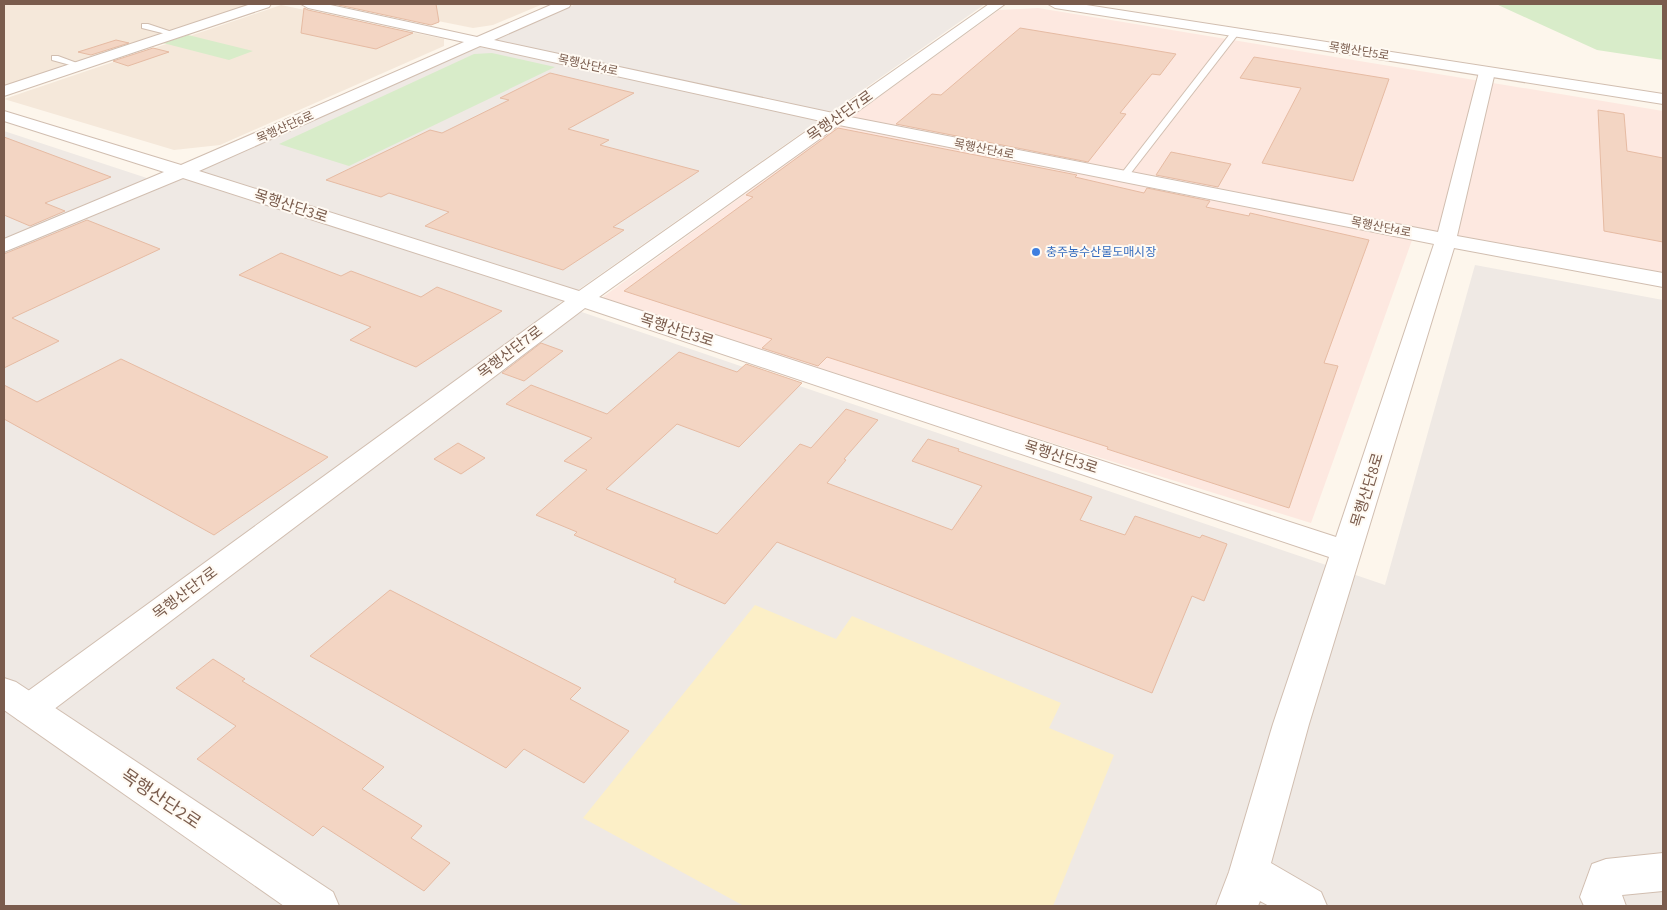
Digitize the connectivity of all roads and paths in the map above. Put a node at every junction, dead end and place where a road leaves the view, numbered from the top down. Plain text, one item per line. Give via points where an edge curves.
1 (264, 4) edge
2 (308, 4) edge
3 (564, 4) edge
4 (998, 4) edge
5 (1054, 4) edge
6 (146, 26) dead end
7 (1236, 32) junction
8 (174, 34) junction
9 (480, 41) junction
10 (55, 58) dead end
11 (81, 66) junction
12 (1487, 72) junction
13 (4, 91) edge
14 (1663, 99) edge
15 (4, 116) edge
16 (835, 119) junction
17 (182, 171) junction
18 (1124, 176) junction
19 (1446, 240) junction
20 (4, 246) edge
21 (1663, 280) edge
22 (582, 299) junction
23 (1347, 552) junction
24 (17, 700) edge
25 (1663, 872) edge
26 (1243, 889) edge
27 (318, 906) edge
28 (1306, 906) edge
29 (1605, 906) edge

1 - 8 street
2 - 9 street, 목행산단4로
3 - 9 street, 목행산단6로
4 - 16 street, 목행산단7로
5 - 7 street, 목행산단5로
6 - 8 lane
7 - 12 street, 목행산단5로
7 - 18 lane
8 - 11 street
9 - 16 street, 목행산단4로
9 - 17 street, 목행산단6로
10 - 11 lane
11 - 13 street
12 - 14 street, 목행산단5로
12 - 19 street, 목행산단8로
15 - 17 street, 목행산단3로
16 - 18 street, 목행산단4로
16 - 22 street, 목행산단7로
17 - 20 street, 목행산단6로
17 - 22 street, 목행산단3로
18 - 19 street, 목행산단4로
19 - 21 street, 목행산단4로
19 - 23 street, 목행산단8로
22 - 23 street, 목행산단3로
22 - 24 street, 목행산단7로
23 - 26 street, 목행산단8로 via 1291,724
24 - 27 street, 목행산단2로
25 - 29 street via 1606,878 1601,897
26 - 28 street

